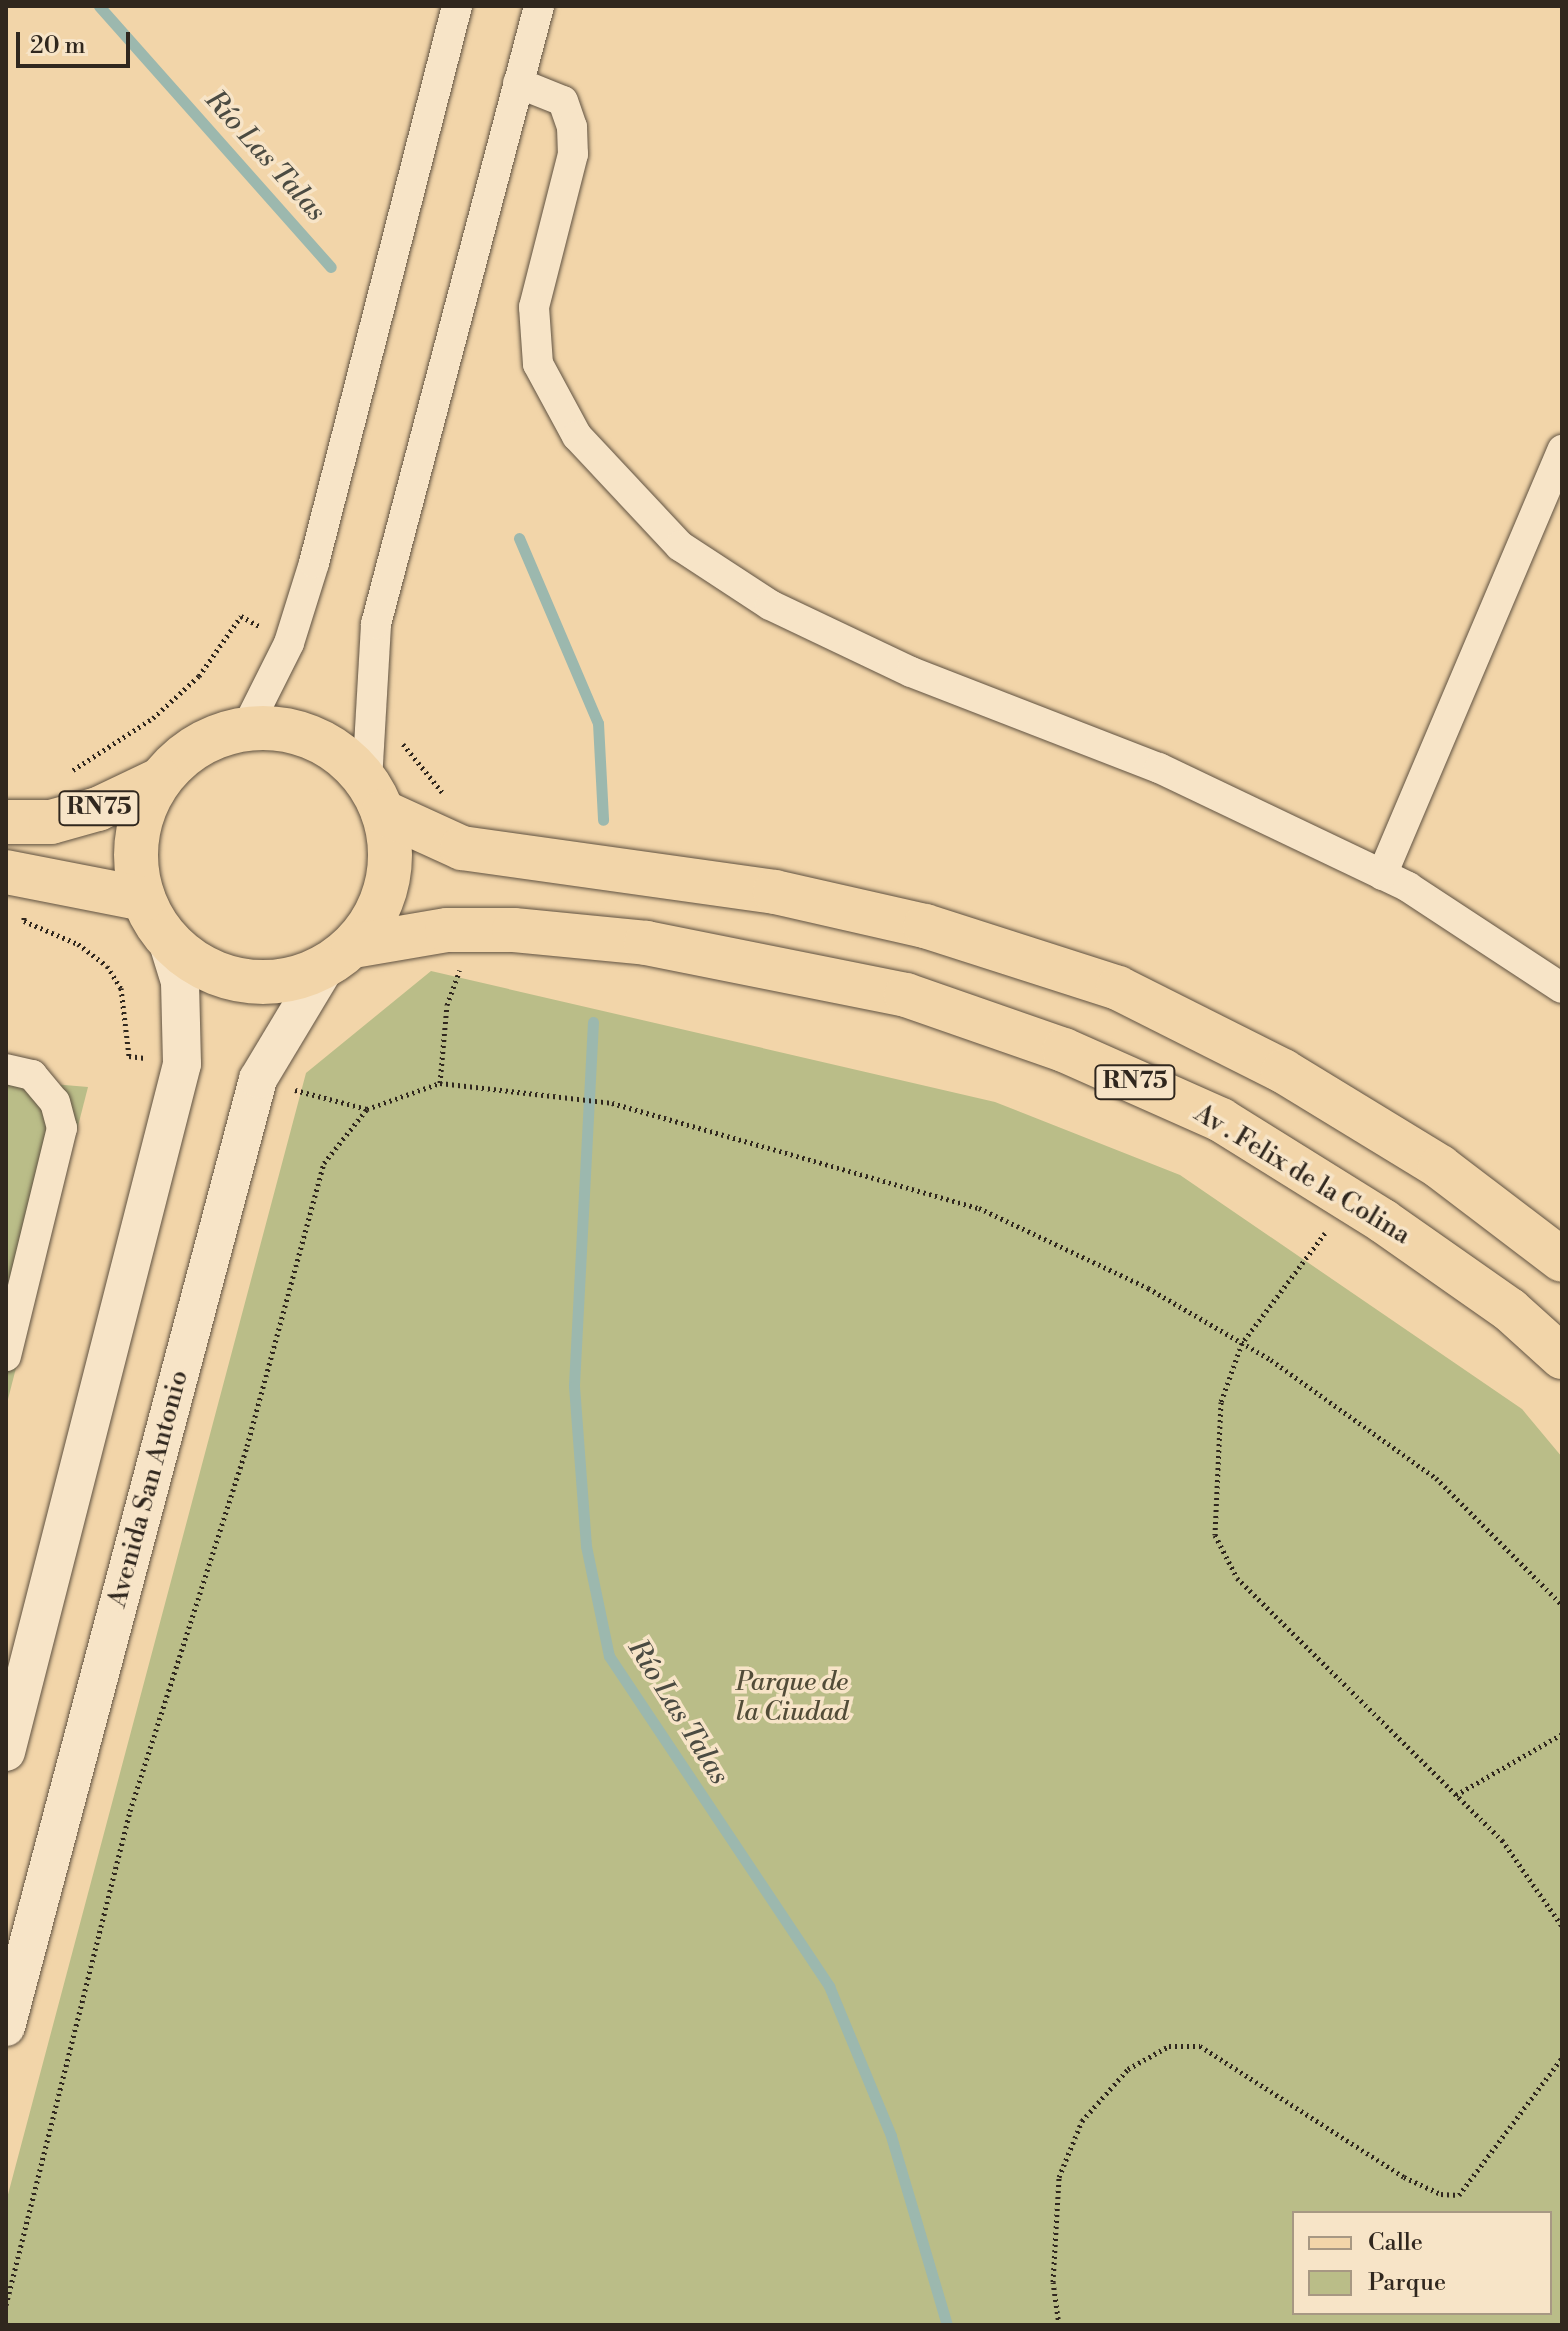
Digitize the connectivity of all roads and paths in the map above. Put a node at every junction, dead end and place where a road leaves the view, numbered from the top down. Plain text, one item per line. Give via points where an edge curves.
1 (457, 6) edge
2 (539, 6) edge
3 (518, 83) junction
4 (1562, 450) edge
5 (289, 643) junction
6 (246, 729) junction
7 (398, 736) dead end
8 (67, 774) dead end
9 (159, 780) junction
10 (445, 794) dead end
11 (375, 797) junction
12 (20, 822) edge
13 (17, 874) edge
14 (1382, 875) junction
15 (143, 899) junction
16 (483, 929) junction
17 (167, 940) junction
18 (340, 956) junction
19 (1562, 988) edge
20 (182, 1064) junction
21 (6, 1069) edge
22 (258, 1079) junction
23 (440, 1083) junction
24 (367, 1109) junction
25 (1350, 1200) junction
26 (1562, 1260) edge
27 (1242, 1343) junction
28 (6, 1356) edge
29 (1562, 1357) edge
30 (1562, 1605) edge
31 (1562, 1734) edge
32 (6, 1752) edge
33 (1456, 1795) junction
34 (1562, 1926) edge
35 (6, 2027) edge
36 (1562, 2058) edge
37 (6, 2305) edge
38 (1059, 2325) edge

1 - 5 street
2 - 3 street
3 - 11 street via 376,624
3 - 14 street via 563,101 572,127 573,154 534,307 538,364 577,436 680,546 770,605 897,665 1159,768
4 - 14 street
5 - 6 street
5 - 8 path via 241,616 188,686 153,718
6 - 9 main road via 213,738 183,755
6 - 11 main road via 281,729 314,738 343,756
7 - 10 path
9 - 12 main road, RN75 via 98,809
9 - 15 main road via 136,837
11 - 18 main road via 390,869 371,923
11 - 26 main road via 462,848 775,892 925,926 1118,988 1283,1071 1440,1167
13 - 15 main road
13 - 20 path via 24,921 78,944 107,966 121,988 129,1056
14 - 19 street
15 - 17 main road
16 - 18 main road, RN75 via 447,930
16 - 23 path via 479,950 464,962 447,1005
16 - 25 main road, Av . Felix de la Colina / RN75 via 646,943 906,995 1064,1050 1221,1120
17 - 18 main road via 194,962 225,977 260,982 295,979
17 - 20 street via 180,982
18 - 22 street, Avenida San Antonio
20 - 32 street
21 - 28 street via 32,1075 55,1102 62,1128
22 - 24 path
22 - 35 street, Avenida San Antonio
23 - 24 path
23 - 27 path via 612,1103 979,1208 1148,1288
24 - 37 path via 324,1163 247,1446 130,1811
25 - 27 path
25 - 29 main road, Av . Felix de la Colina / RN75 via 1510,1310
27 - 30 path via 1436,1478
27 - 33 path via 1221,1402 1215,1535 1237,1578
31 - 33 path
33 - 34 path via 1502,1840
36 - 38 path via 1459,2195 1441,2194 1404,2177 1200,2046 1169,2046 1128,2069 1082,2121 1059,2177 1053,2282

